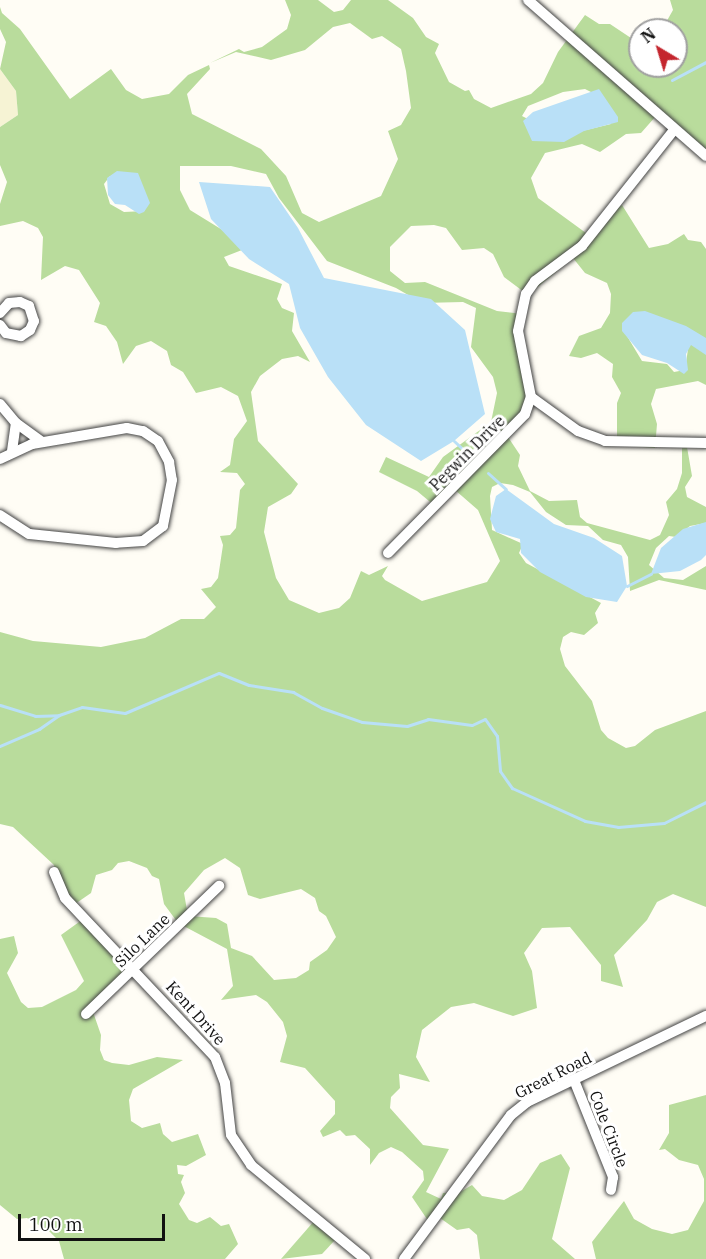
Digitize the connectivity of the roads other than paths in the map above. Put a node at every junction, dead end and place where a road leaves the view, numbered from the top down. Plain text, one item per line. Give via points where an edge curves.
1 (528, 0) edge
2 (674, 130) junction
3 (706, 156) edge
4 (0, 313) edge
5 (0, 325) edge
6 (531, 397) junction
7 (0, 404) edge
8 (16, 423) junction
9 (42, 442) junction
10 (706, 443) edge
11 (12, 451) junction
12 (0, 459) edge
13 (0, 515) edge
14 (388, 553) dead end
15 (54, 872) dead end
16 (219, 886) dead end
17 (135, 969) junction
18 (86, 1014) dead end
19 (706, 1016) edge
20 (574, 1080) junction
21 (611, 1190) dead end
22 (365, 1259) edge
23 (404, 1259) edge

1 - 2 street
2 - 3 street
2 - 6 street via 582,246 535,281 526,294 519,343
4 - 5 street via 9,303 20,302 32,311 34,321 21,336 11,336
6 - 10 street via 578,431 605,441
6 - 14 street, Pegwin Drive via 518,424
7 - 8 street
8 - 9 street
8 - 11 street
9 - 11 street
9 - 13 street via 121,427 153,437 171,468 171,498 163,526 142,541 116,543 29,534
11 - 12 street
15 - 17 street, Kent Drive via 65,898
16 - 17 street, Silo Lane
17 - 18 street, Silo Lane
17 - 22 street, Kent Drive via 215,1057 225,1083 231,1135 244,1157 265,1180
19 - 20 street, Great Road
20 - 21 street, Cole Circle via 614,1177
20 - 23 street, Great Road via 527,1102 511,1115

